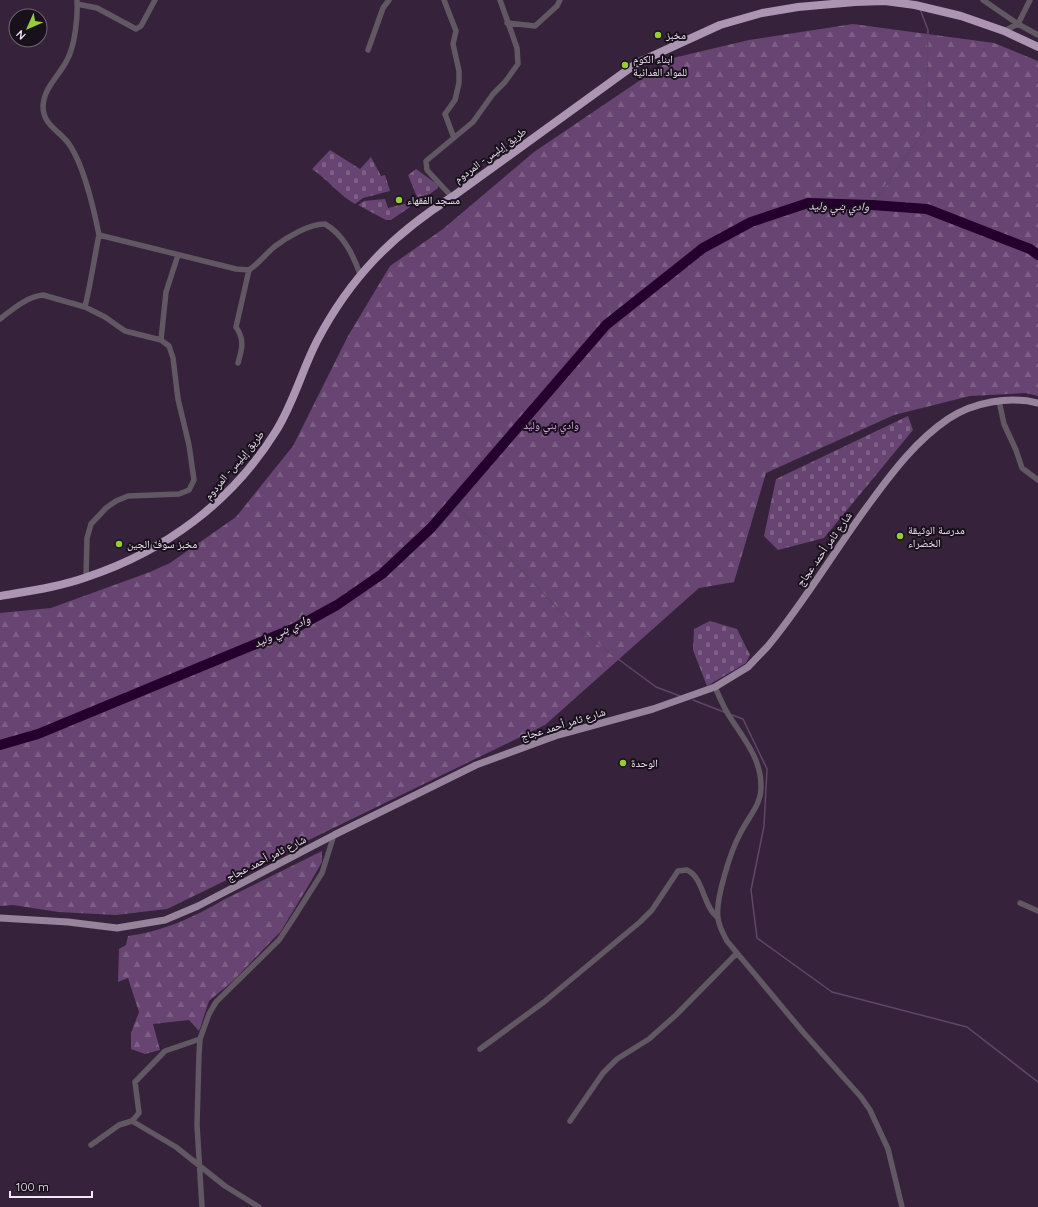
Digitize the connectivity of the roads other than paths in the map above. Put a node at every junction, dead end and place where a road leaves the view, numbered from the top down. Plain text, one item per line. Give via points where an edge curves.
1 (155, 0) edge
2 (389, 0) edge
3 (444, 0) edge
4 (500, 0) edge
5 (560, 0) edge
6 (983, 0) edge
7 (1030, 0) edge
8 (855, 1) edge
9 (77, 2) edge
10 (508, 23) junction
11 (1018, 24) junction
12 (1004, 32) junction
13 (1038, 35) edge
14 (1038, 47) edge
15 (368, 50) dead end
16 (454, 138) junction
17 (452, 197) junction
18 (99, 234) junction
19 (178, 255) junction
20 (248, 270) junction
21 (360, 274) junction
22 (85, 307) junction
23 (0, 319) edge
24 (161, 340) junction
25 (238, 363) dead end
26 (999, 401) junction
27 (1038, 403) edge
28 (1038, 480) edge
29 (86, 578) junction
30 (0, 596) edge
31 (715, 687) junction
32 (334, 835) junction
33 (1020, 902) dead end
34 (1038, 911) edge
35 (717, 917) junction
36 (0, 918) edge
37 (737, 953) junction
38 (200, 1038) junction
39 (480, 1049) dead end
40 (132, 1121) junction
41 (570, 1121) dead end
42 (91, 1145) dead end
43 (200, 1165) junction
44 (202, 1207) edge
45 (259, 1207) edge
46 (902, 1207) edge

1 - 9 street via 141,26 136,30 97,8
2 - 15 street via 383,8
3 - 16 street via 456,33 453,44 459,71 455,100 445,114
4 - 10 street
5 - 10 street via 535,26
6 - 11 street
7 - 11 street
8 - 12 highway, طريق إيليس- المردوم via 885,1 919,6 961,16
8 - 17 highway, طريق إيليس- المردوم via 798,7 720,25 637,63
9 - 18 street via 77,20 70,55 51,82 44,100 44,109 47,122 72,148 88,190
10 - 16 street via 517,48 518,64 489,98 473,122
11 - 12 street
11 - 13 street
12 - 14 highway, طريق إيليس- المردوم
16 - 17 street via 428,158 425,164 427,170
17 - 21 highway, طريق إيليس- المردوم via 404,231
18 - 19 street
18 - 22 street via 92,266 94,273
19 - 20 street
19 - 24 street via 166,292
20 - 21 street via 275,246 307,228 322,224 330,227 343,240 352,253
20 - 25 street via 236,328 243,338
21 - 29 highway, طريق إيليس- المردوم via 316,342 299,385 276,431 230,490 191,525 154,549
22 - 23 street via 43,295 22,303
22 - 24 street via 125,331
24 - 29 street via 168,346 173,358 178,399 194,480 192,486 184,493 128,496 106,508 91,524 88,532
26 - 27 main road, شارع ثامر أحمد عجاج
26 - 28 street via 1004,424 1022,468
26 - 31 main road, شارع ثامر أحمد عجاج via 977,405 949,418 909,452 862,512 768,646 748,668
29 - 30 highway, طريق إيليس- المردوم
31 - 32 main road, شارع ثامر أحمد عجاج via 653,709 513,750 476,765
31 - 35 street via 728,714 752,750 761,788 757,804 735,843 720,895
32 - 36 main road, شارع ثامر أحمد عجاج via 198,906 165,920 116,928
32 - 38 street via 322,873 292,922 279,940 216,1002
33 - 34 street
35 - 37 street via 720,929
35 - 39 street via 708,906 695,876 687,870 678,871 652,910 640,922 544,1002
37 - 41 street via 676,1015 603,1073
37 - 46 street via 861,1097 888,1149
38 - 40 street via 165,1051 137,1078 135,1087 139,1113
38 - 43 street via 197,1125
40 - 42 street via 119,1125
40 - 43 street via 170,1143
43 - 44 street
43 - 45 street via 225,1186

